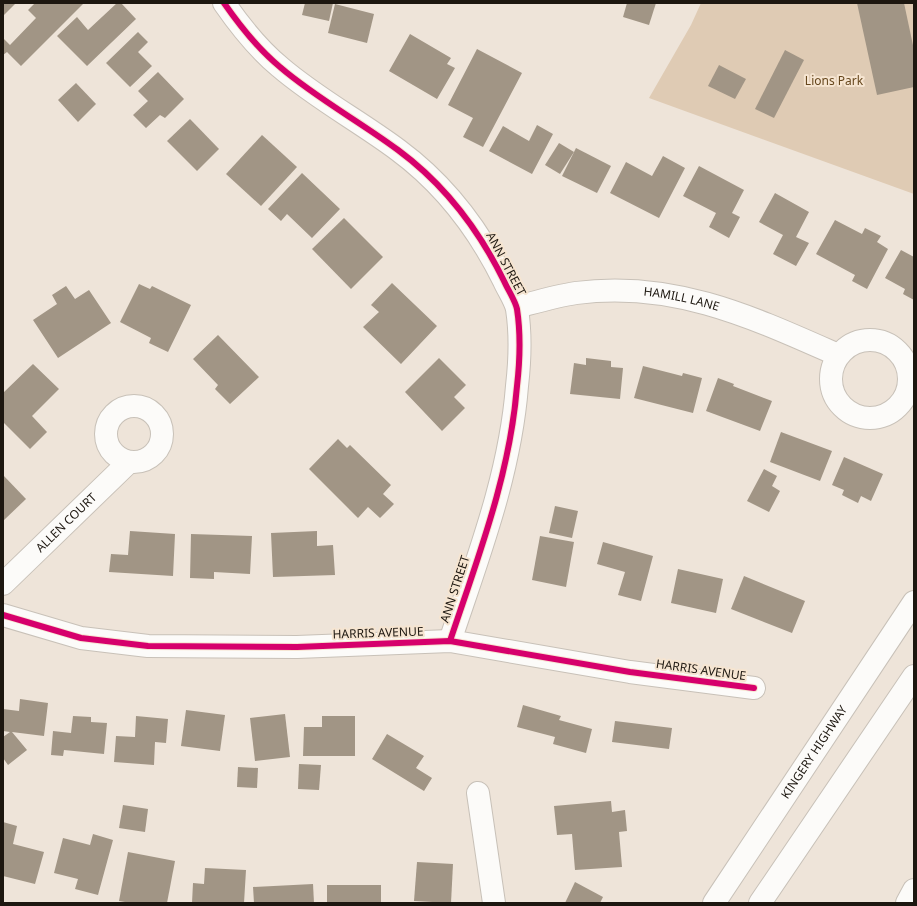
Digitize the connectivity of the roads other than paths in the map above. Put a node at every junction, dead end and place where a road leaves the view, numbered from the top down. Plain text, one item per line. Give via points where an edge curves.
1 (224, 3) edge
2 (517, 307) junction
3 (838, 355) dead end
4 (130, 462) dead end
5 (3, 584) edge
6 (914, 602) edge
7 (3, 615) edge
8 (450, 641) junction
9 (914, 676) edge
10 (754, 688) dead end
11 (478, 793) dead end
12 (914, 890) edge
13 (494, 903) edge
14 (714, 903) edge
15 (760, 903) edge
16 (907, 903) edge

1 - 2 main road, ANN STREET via 239,25 279,67 398,150 442,189 462,212 491,254
2 - 3 main road, HAMILL LANE via 576,293 668,293 714,304
2 - 8 main road, ANN STREET via 521,349 508,458
4 - 5 main road, ALLEN COURT
6 - 14 main road, KINGERY HIGHWAY
7 - 8 main road, HARRIS AVENUE via 81,638 148,646 297,647
8 - 10 main road, HARRIS AVENUE via 630,672
9 - 15 main road
11 - 13 main road
12 - 16 main road

